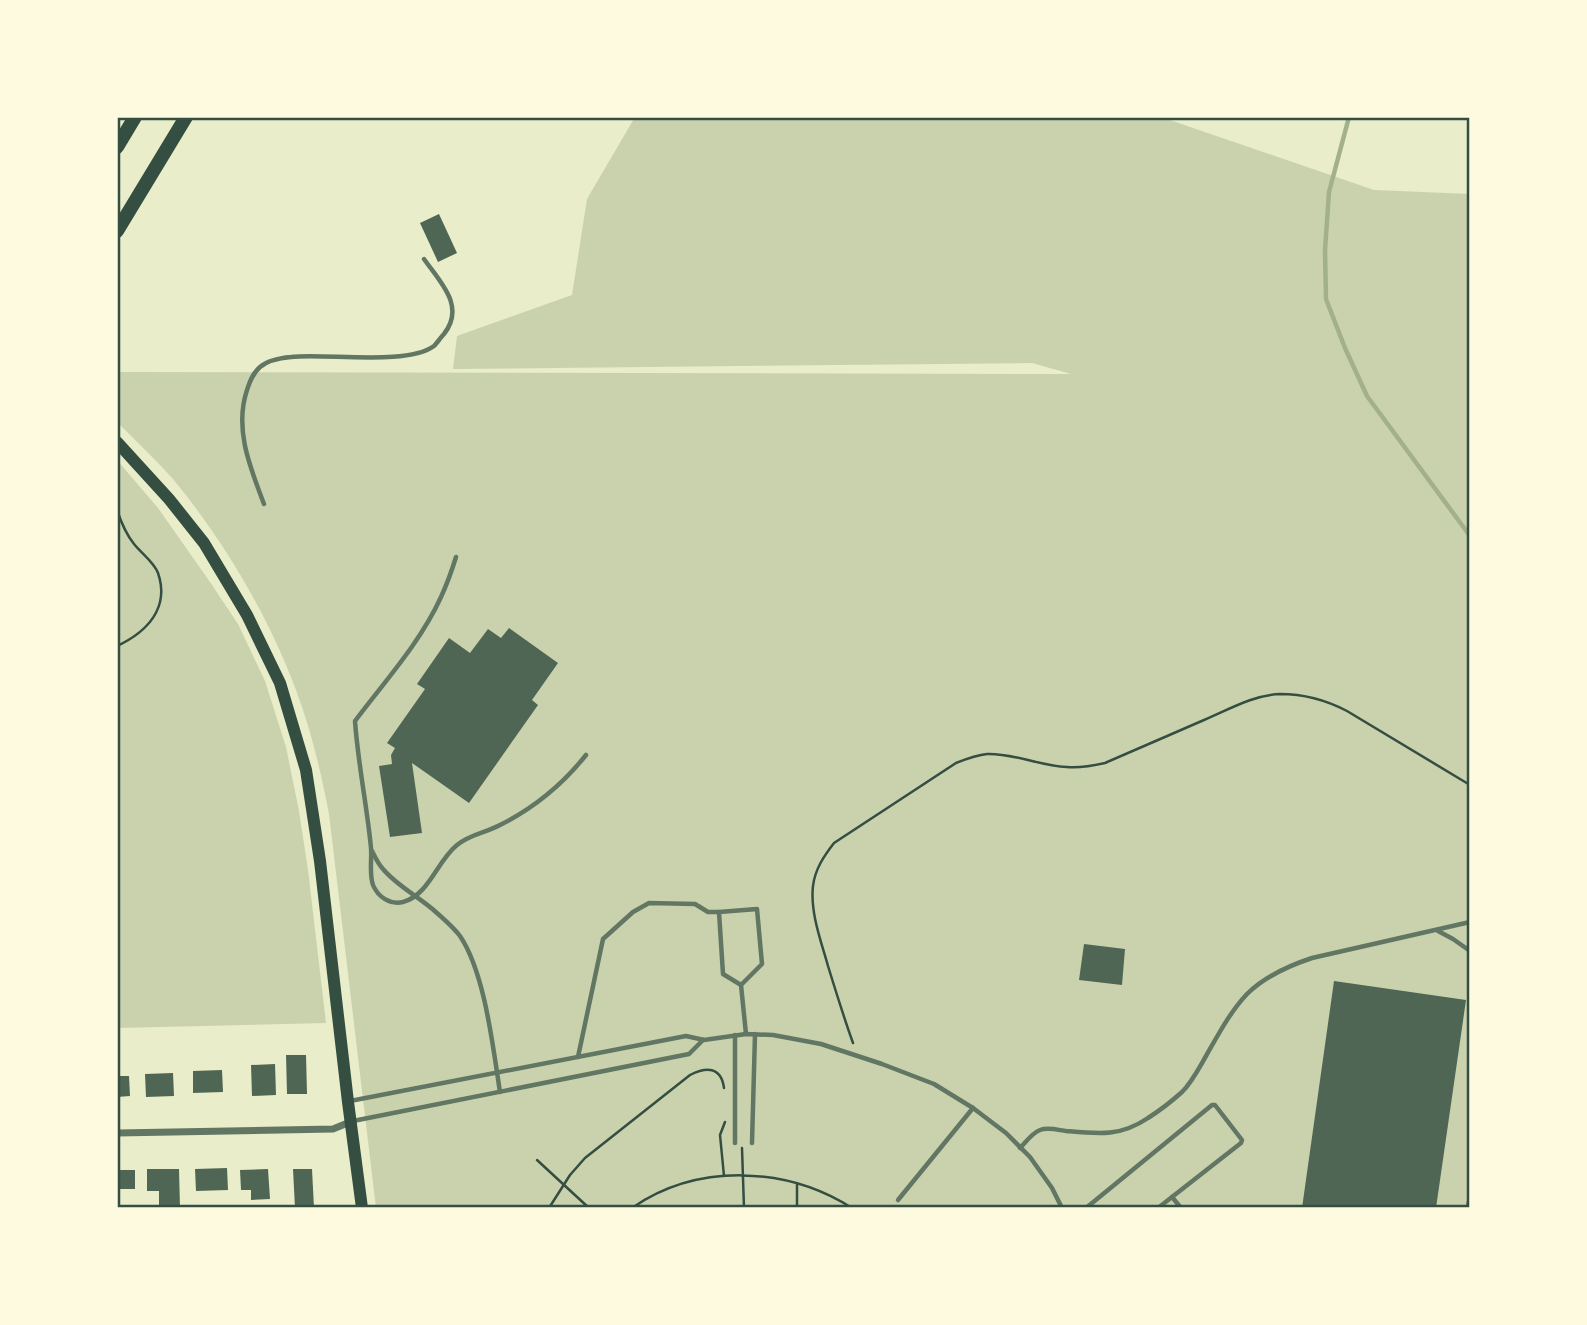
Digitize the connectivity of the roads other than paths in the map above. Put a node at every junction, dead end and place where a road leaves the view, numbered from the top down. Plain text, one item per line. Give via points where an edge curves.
1 (135, 117) edge
2 (186, 117) edge
3 (117, 147) edge
4 (117, 231) edge
5 (424, 259) dead end
6 (117, 442) edge
7 (264, 504) dead end
8 (456, 556) dead end
9 (586, 755) dead end
10 (371, 849) junction
11 (417, 896) junction
12 (719, 912) junction
13 (1470, 922) edge
14 (1436, 930) junction
15 (1470, 951) edge
16 (741, 985) junction
17 (746, 1034) junction
18 (755, 1034) junction
19 (734, 1035) junction
20 (704, 1040) junction
21 (578, 1057) junction
22 (497, 1072) junction
23 (500, 1092) junction
24 (348, 1101) junction
25 (973, 1108) junction
26 (350, 1122) junction
27 (117, 1133) edge
28 (735, 1143) dead end
29 (752, 1143) dead end
30 (1020, 1148) junction
31 (1172, 1197) junction
32 (898, 1200) dead end
33 (362, 1208) edge
34 (1062, 1208) edge
35 (1086, 1208) edge
36 (1158, 1208) edge
37 (1181, 1208) edge

1 - 3 main road
2 - 4 main road
5 - 7 lane via 449,294 454,312 434,346 413,355 391,357 279,358 261,366 250,379 241,422
6 - 24 main road via 204,543 280,683 306,770
8 - 10 lane via 422,633 355,721
9 - 11 lane via 528,811 455,846
10 - 11 lane via 382,868
10 - 11 lane via 372,883 378,894 401,903
11 - 22 lane via 460,936 473,963
12 - 16 lane via 723,974
12 - 16 lane via 757,909 762,964
12 - 21 lane via 695,904 649,903 603,939
13 - 14 lane
14 - 15 lane
14 - 30 lane via 1288,967 1243,999 1185,1088 1148,1118 1114,1134 1037,1130
16 - 17 lane
17 - 18 lane
17 - 19 lane
18 - 25 lane via 821,1044 858,1056 934,1084
18 - 29 lane
19 - 20 lane
19 - 28 lane
20 - 21 lane via 686,1036
20 - 23 lane via 689,1054
21 - 22 lane
22 - 23 lane
22 - 24 lane
23 - 26 lane
24 - 26 main road
25 - 30 lane
25 - 32 lane
26 - 27 street via 333,1129
26 - 33 main road
30 - 34 lane
31 - 35 lane via 1241,1143 1215,1105
31 - 36 lane
31 - 37 lane

